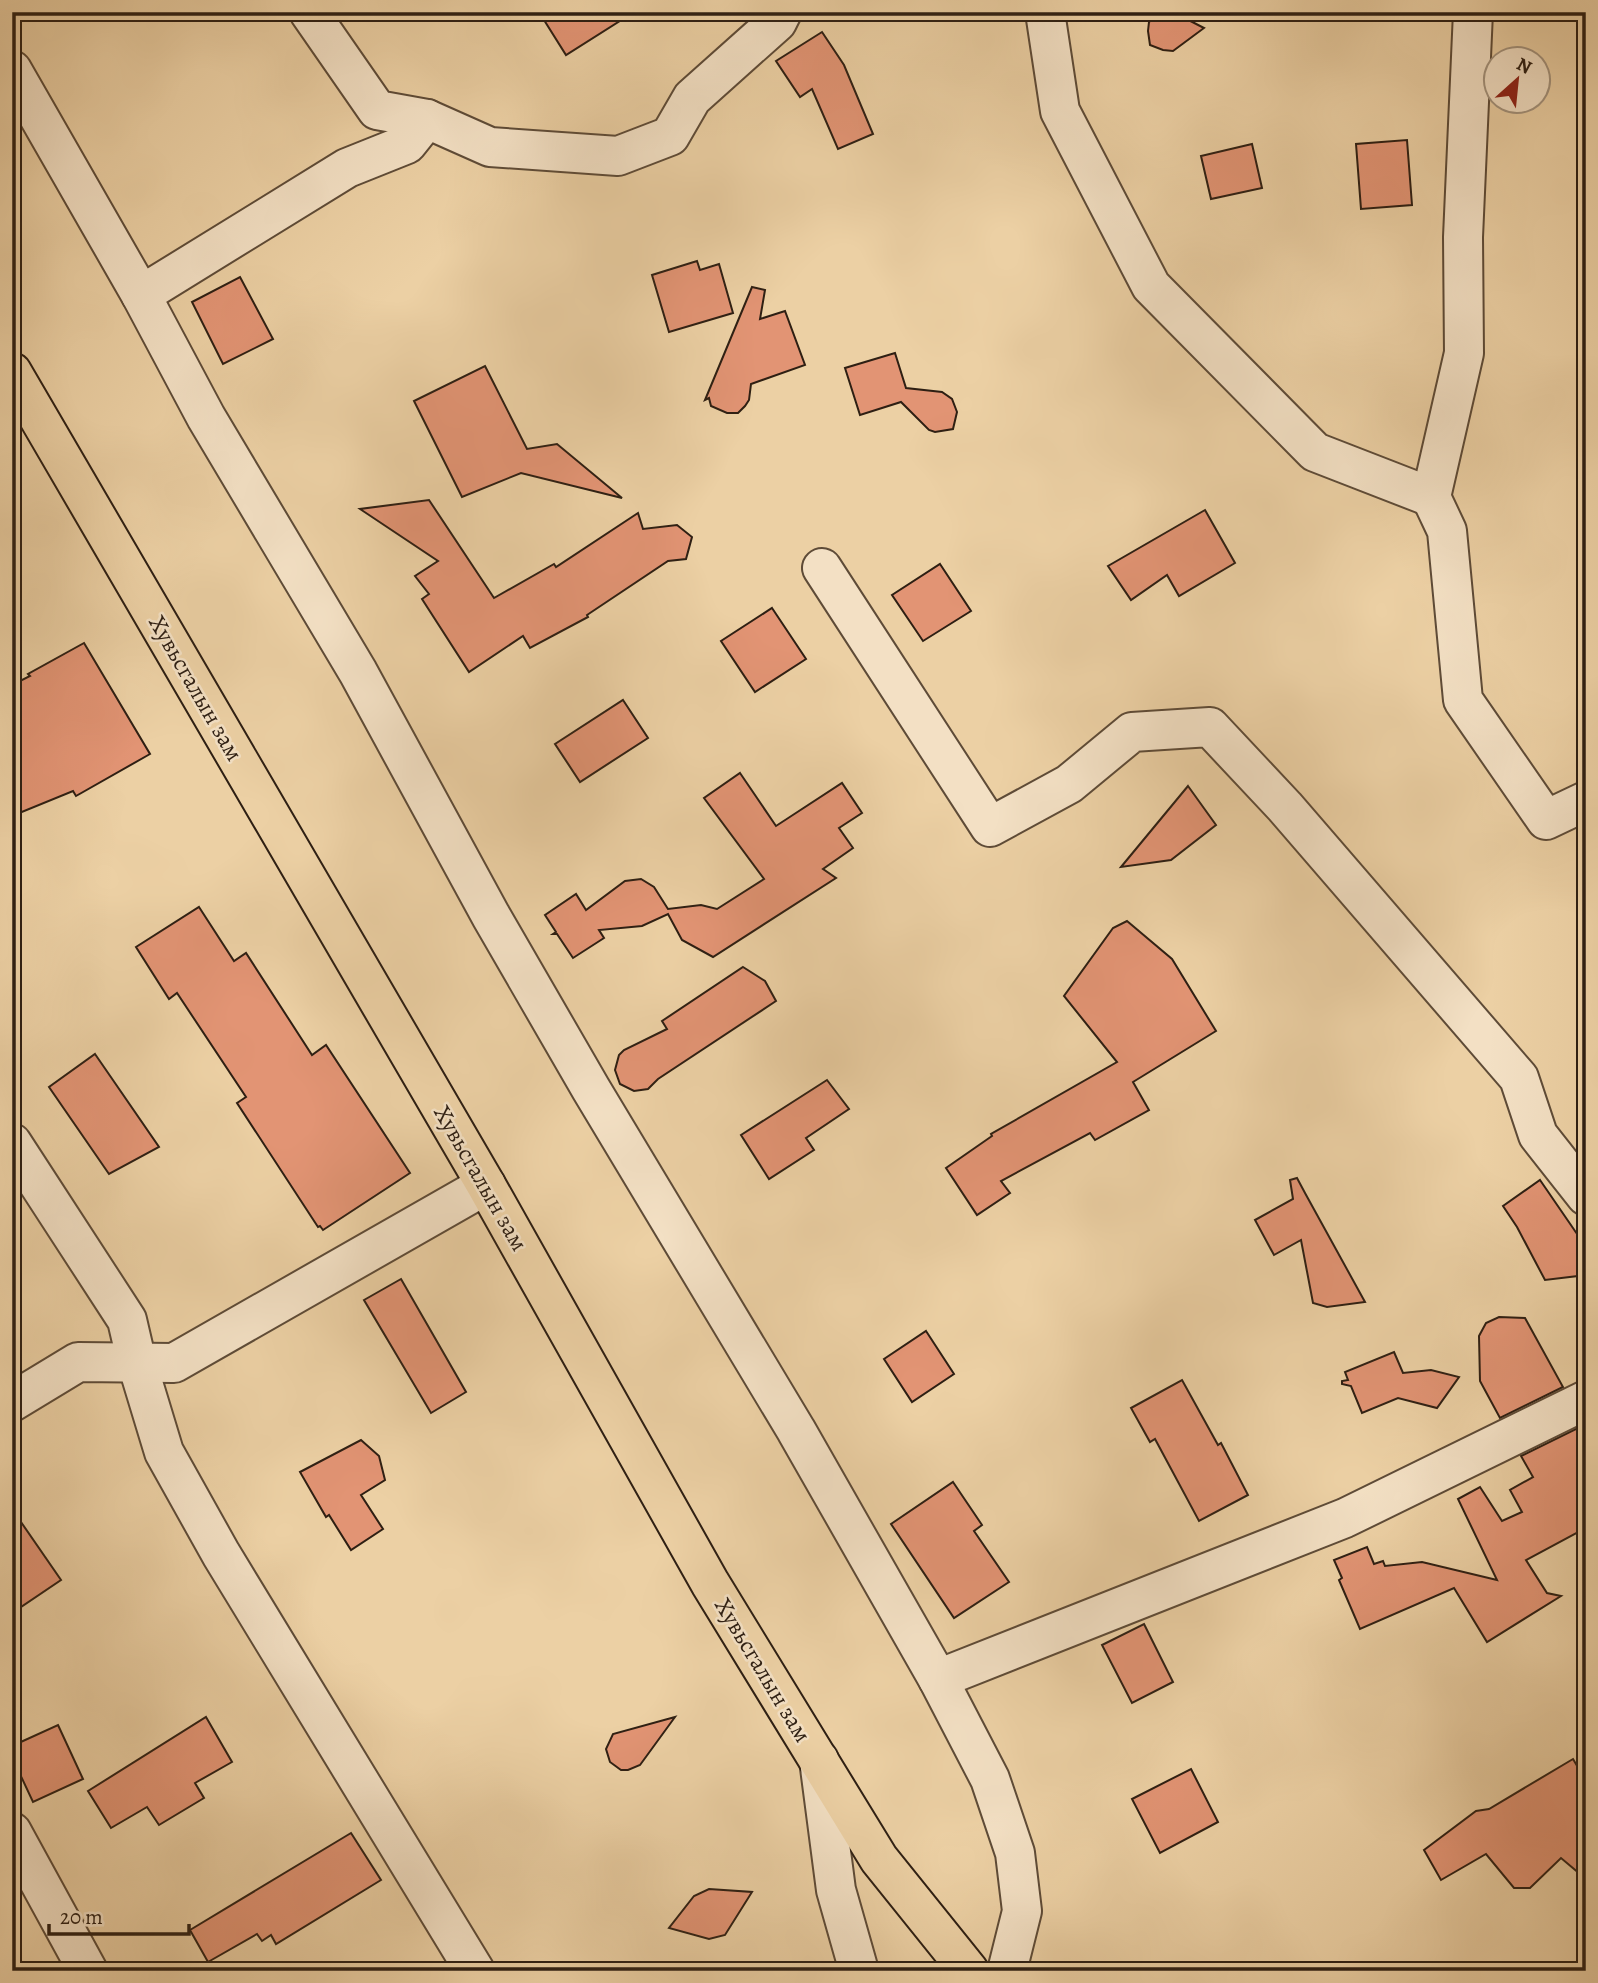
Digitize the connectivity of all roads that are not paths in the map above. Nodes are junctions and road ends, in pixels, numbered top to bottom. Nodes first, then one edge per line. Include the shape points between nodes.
1 (309, 12) edge
2 (782, 12) edge
3 (1045, 12) edge
4 (1473, 12) edge
5 (12, 70) edge
6 (427, 120) junction
7 (141, 295) junction
8 (12, 372) edge
9 (1431, 497) junction
10 (822, 568) dead end
11 (1586, 801) edge
12 (12, 1143) edge
13 (486, 1185) junction
14 (1586, 1196) edge
15 (137, 1363) junction
16 (1586, 1400) edge
17 (12, 1402) edge
18 (938, 1679) junction
19 (819, 1760) junction
20 (12, 1832) edge
21 (88, 1971) edge
22 (475, 1971) edge
23 (859, 1971) edge
24 (969, 1971) edge
25 (1007, 1971) edge

1 - 6 street via 377,110
2 - 6 street via 777,22 692,98 670,136 618,156 491,146
3 - 9 street via 1060,111 1151,286 1315,452
4 - 9 street via 1464,353
5 - 7 street
6 - 7 street via 407,144 348,168
7 - 18 street via 538,997
8 - 13 main road, Хувьсгалын зам
9 - 11 street via 1447,531 1463,700 1546,820
10 - 14 street via 990,827 1069,784 1132,732 1210,727 1519,1078 1538,1136
12 - 15 street via 127,1320
13 - 15 street via 174,1363
13 - 19 main road, Хувьсгалын зам via 710,1583
15 - 17 street via 78,1362
15 - 22 street via 164,1452 221,1554
16 - 18 street via 1345,1518
18 - 25 street via 990,1779 1015,1853 1022,1911
19 - 23 street via 836,1890
19 - 24 main road, Хувьсгалын зам via 879,1859
20 - 21 street

